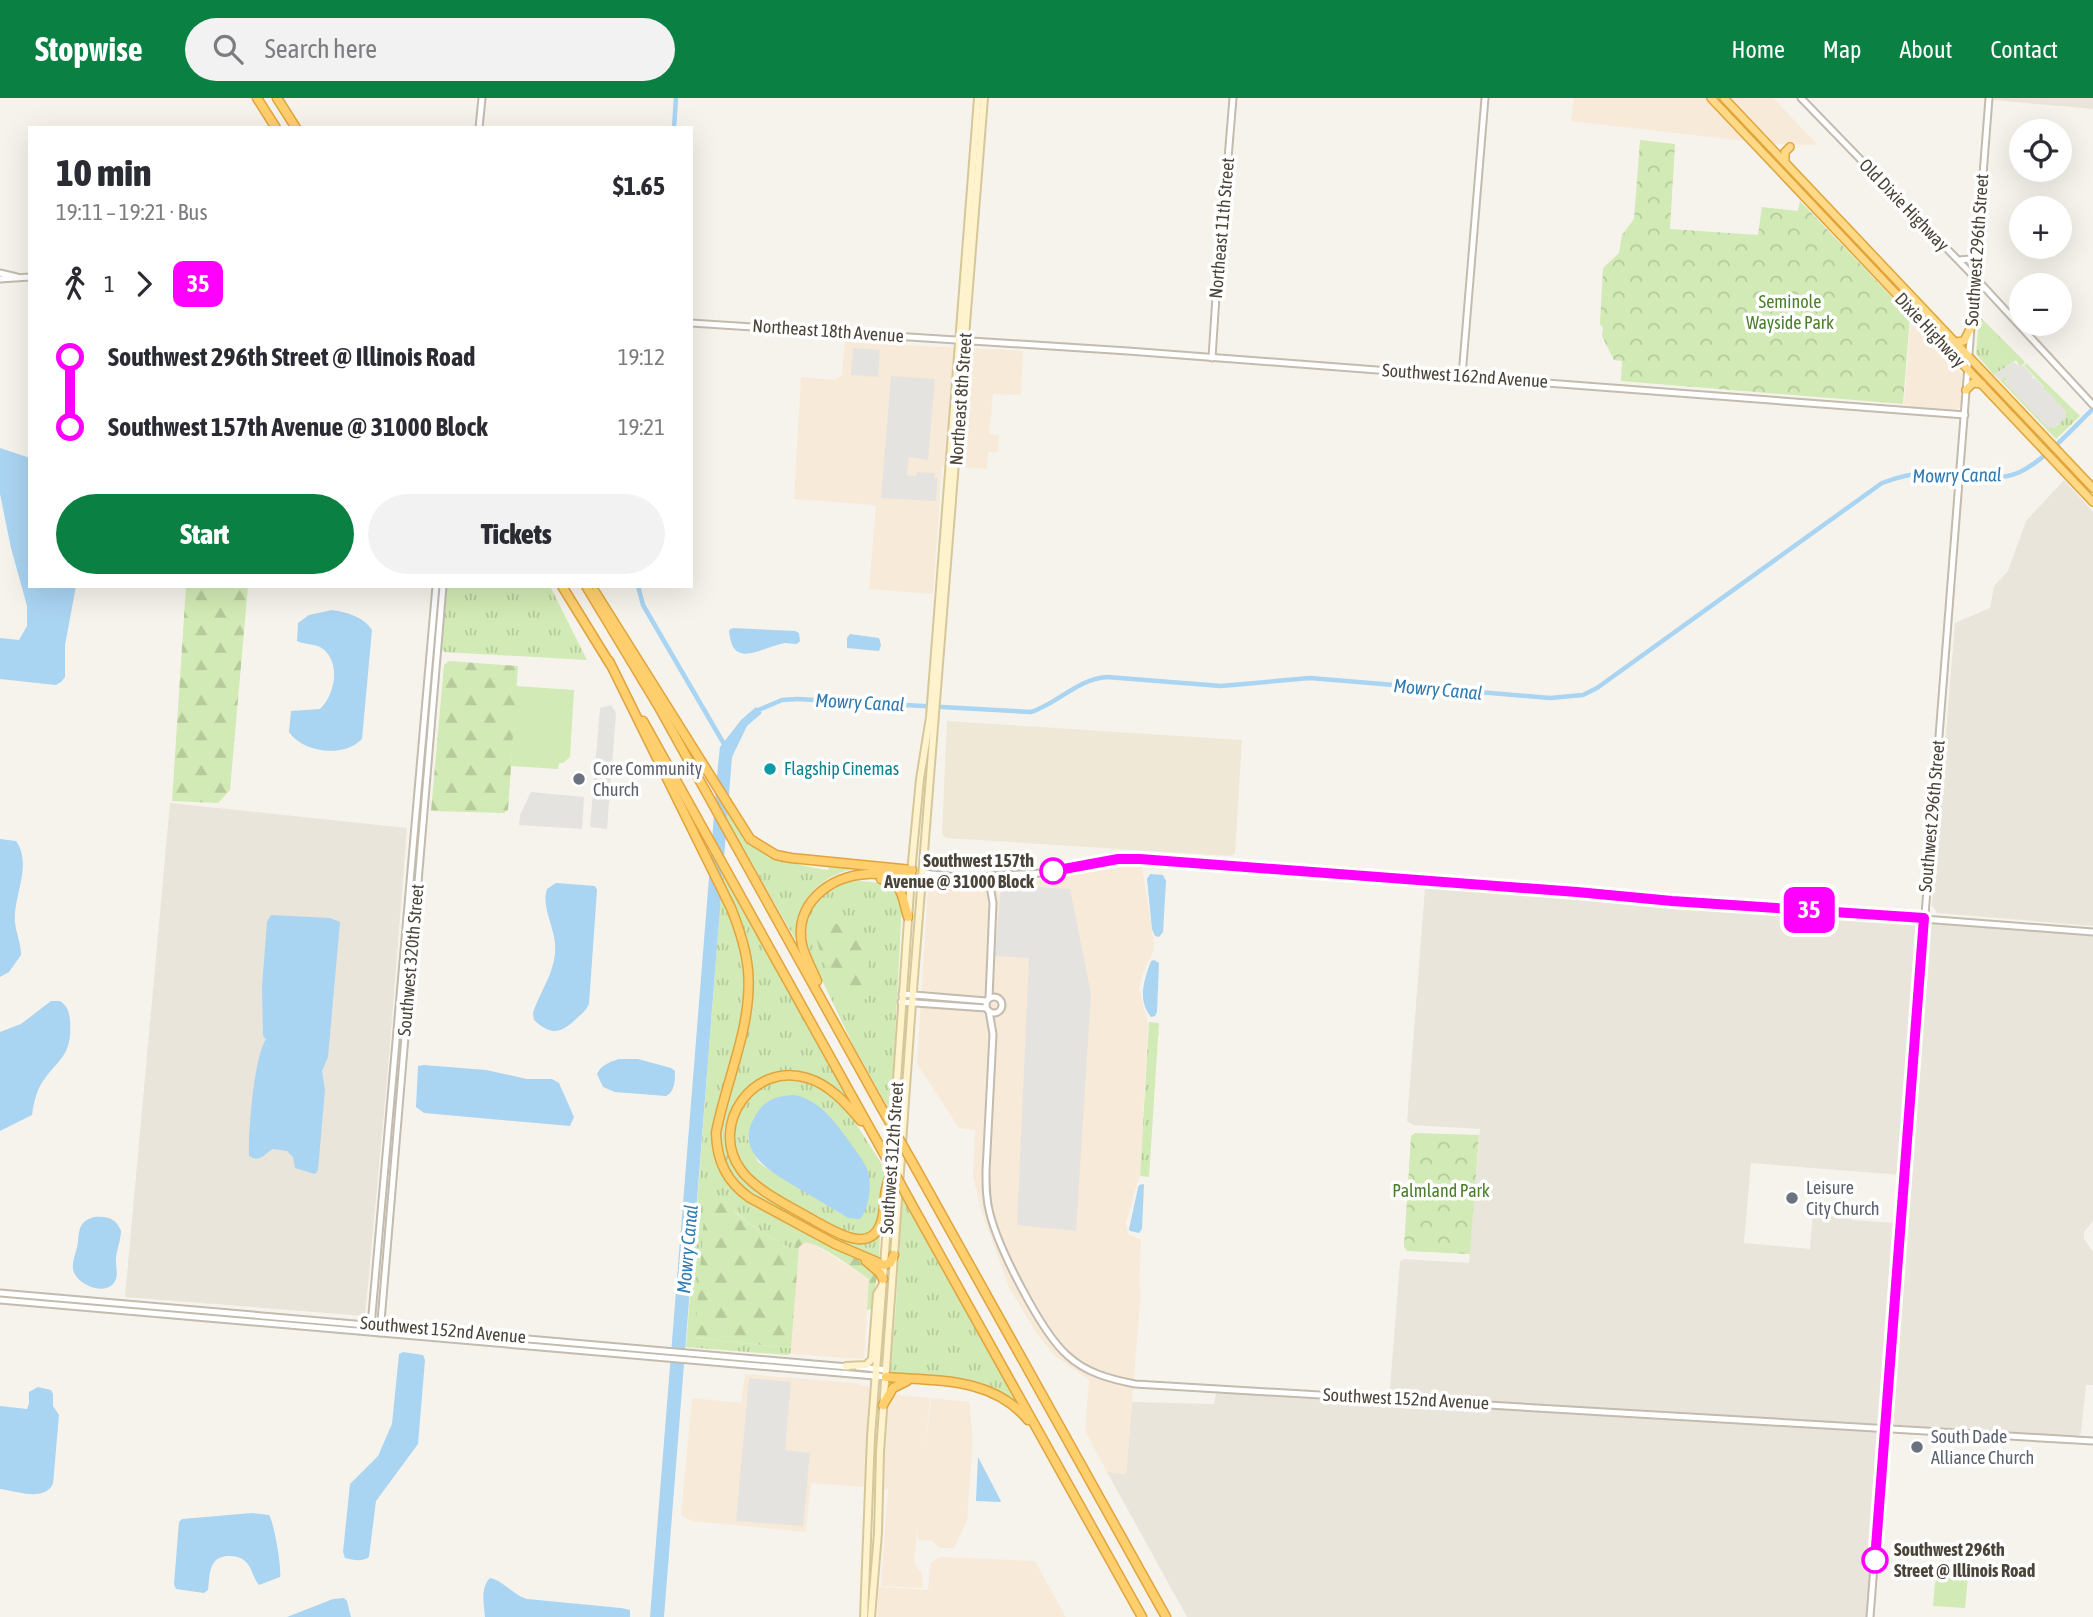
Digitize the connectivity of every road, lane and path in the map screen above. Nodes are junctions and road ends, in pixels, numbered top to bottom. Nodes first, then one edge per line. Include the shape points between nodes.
1 (257, 98) edge
2 (277, 98) edge
3 (482, 98) edge
4 (978, 98) edge
5 (984, 98) edge
6 (1233, 98) edge
7 (1485, 98) edge
8 (1711, 98) edge
9 (1724, 98) edge
10 (1801, 98) edge
11 (1989, 98) edge
12 (1737, 125) junction
13 (275, 126) edge
14 (295, 126) edge
15 (479, 126) edge
16 (978, 140) junction
17 (1755, 145) junction
18 (1769, 146) junction
19 (1790, 148) dead end
20 (1786, 165) junction
21 (1818, 211) junction
22 (1978, 244) junction
23 (1867, 250) junction
24 (1864, 260) junction
25 (1958, 260) junction
26 (0, 273) edge
27 (17, 277) junction
28 (28, 277) edge
29 (0, 279) edge
30 (1976, 279) junction
31 (1988, 291) junction
32 (1912, 296) junction
33 (1975, 296) junction
34 (1905, 303) junction
35 (693, 323) edge
36 (1972, 325) junction
37 (962, 340) junction
38 (1955, 342) junction
39 (1969, 356) junction
40 (1212, 358) junction
41 (1968, 369) junction
42 (1462, 376) junction
43 (1982, 384) junction
44 (1966, 390) junction
45 (2092, 405) edge
46 (1965, 415) junction
47 (2029, 421) junction
48 (2076, 484) junction
49 (2093, 488) edge
50 (2093, 494) edge
51 (2093, 502) edge
52 (436, 588) edge
53 (443, 588) edge
54 (563, 588) edge
55 (587, 588) edge
56 (592, 588) edge
57 (609, 661) junction
58 (426, 692) junction
59 (435, 693) junction
60 (934, 699) joint
61 (933, 717) junction
62 (916, 824) junction
63 (925, 842) junction
64 (911, 872) junction
65 (923, 873) junction
66 (1037, 873) junction
67 (854, 876) junction
68 (980, 878) junction
69 (989, 880) junction
70 (999, 880) junction
71 (993, 903) junction
72 (908, 917) junction
73 (1924, 918) junction
74 (2093, 932) edge
75 (991, 985) junction
76 (902, 993) junction
77 (913, 995) junction
78 (998, 997) junction
79 (901, 1002) junction
80 (912, 1003) junction
81 (988, 1005) junction
82 (998, 1012) junction
83 (840, 1031) junction
84 (993, 1034) junction
85 (397, 1081) junction
86 (878, 1143) junction
87 (891, 1174) junction
88 (894, 1255) junction
89 (861, 1257) junction
90 (884, 1265) junction
91 (883, 1282) junction
92 (0, 1293) edge
93 (0, 1300) edge
94 (371, 1324) junction
95 (380, 1325) junction
96 (370, 1332) junction
97 (380, 1333) junction
98 (846, 1366) junction
99 (881, 1373) junction
100 (927, 1380) junction
101 (883, 1405) junction
102 (1037, 1428) junction
103 (1885, 1429) junction
104 (2093, 1441) edge
105 (864, 1617) edge
106 (871, 1617) edge
107 (1142, 1617) edge
108 (1166, 1617) edge
109 (1870, 1617) edge

1 - 13 highway
2 - 14 highway
3 - 15 street
4 - 16 main road, Northeast 8th Street
5 - 16 main road, Northeast 8th Street
6 - 40 street, Northeast 11th Street
7 - 42 street
8 - 12 highway
9 - 18 highway
10 - 25 street, Old Dixie Highway
11 - 22 street, Southwest 296th Street
12 - 17 highway
12 - 18 highway
16 - 37 main road, Northeast 8th Street
17 - 20 highway
17 - 21 highway, Dixie Highway
18 - 20 highway
19 - 20 highway via 1784,154
20 - 23 highway, Dixie Highway
21 - 23 highway
21 - 24 highway, Dixie Highway
22 - 25 street via 1970,259
22 - 30 street, Southwest 296th Street
23 - 32 highway, Dixie Highway
24 - 32 highway via 1871,260 1899,290
24 - 34 highway, Dixie Highway
25 - 30 street, Old Dixie Highway
26 - 27 street
27 - 28 street
27 - 29 street
30 - 31 street, Old Dixie Highway
30 - 33 street, Southwest 296th Street
31 - 33 street
31 - 45 street, Old Dixie Highway
32 - 38 highway, Dixie Highway
33 - 36 street, Southwest 296th Street
34 - 39 highway via 1957,352
34 - 41 highway, Dixie Highway
35 - 37 street, Northeast 18th Avenue
36 - 38 highway via 1964,341
36 - 39 street, Southwest 296th Street
37 - 40 street, Southwest 162nd Avenue
37 - 60 main road, Northeast 8th Street
38 - 39 highway, Dixie Highway
39 - 41 street, Southwest 296th Street
39 - 47 highway, Dixie Highway
40 - 42 street, Southwest 162nd Avenue
41 - 43 highway, Dixie Highway
41 - 44 street, Southwest 296th Street
41 - 47 highway via 1978,372
42 - 46 street, Southwest 162nd Avenue
43 - 44 highway via 1973,383
43 - 48 highway, Dixie Highway
44 - 46 street, Southwest 296th Street
46 - 73 street, Southwest 296th Street
47 - 49 highway, Dixie Highway
48 - 50 highway
48 - 51 highway, Dixie Highway
52 - 58 street, Southwest 320th Street
53 - 59 street, Southwest 320th Street
54 - 57 highway
55 - 83 highway
56 - 64 highway via 750,839 776,855
57 - 86 highway
57 - 89 highway via 731,908 745,950 746,1016 716,1133 723,1170 750,1198
58 - 59 street
58 - 85 street, Southwest 320th Street
59 - 85 street, Southwest 320th Street
60 - 61 main road, Southwest 312th Street
61 - 62 main road, Southwest 312th Street
61 - 63 main road, Southwest 312th Street
62 - 63 main road
62 - 64 main road, Southwest 312th Street
63 - 65 main road, Southwest 312th Street
64 - 65 main road
64 - 67 highway
64 - 72 main road, Southwest 312th Street
65 - 68 street
65 - 77 main road, Southwest 312th Street
66 - 68 street
66 - 70 street
66 - 73 street via 1140,859
67 - 72 highway via 897,886 903,892
67 - 83 highway via 821,890 808,907 802,928 806,957
68 - 69 street
69 - 70 street
69 - 71 street, Southwest 152nd Avenue
70 - 71 street, Southwest 152nd Avenue
71 - 75 street, Southwest 152nd Avenue
72 - 76 main road, Southwest 312th Street
73 - 74 street
73 - 103 street, Southwest 296th Street
75 - 78 street, Southwest 152nd Avenue
75 - 81 street, Southwest 152nd Avenue
76 - 77 street
76 - 79 main road, Southwest 312th Street
77 - 80 main road, Southwest 312th Street
77 - 81 street
78 - 81 street
78 - 82 street, Southwest 152nd Avenue via 1002,1004
79 - 80 street
79 - 87 main road, Southwest 312th Street
80 - 81 street
80 - 88 main road, Southwest 312th Street
81 - 82 street
81 - 84 street, Southwest 152nd Avenue
82 - 84 street, Southwest 152nd Avenue
83 - 108 highway, bridge
84 - 103 street, Southwest 152nd Avenue via 986,1171 990,1213 996,1234 1045,1329 1067,1356 1088,1371 1135,1384
85 - 94 street, Southwest 320th Street
85 - 95 street, Southwest 320th Street
86 - 87 highway via 828,1088 794,1075 768,1079 749,1091 736,1108 730,1131 737,1164 752,1183 851,1240 876,1231
86 - 102 highway, bridge
87 - 90 main road, Southwest 312th Street
88 - 90 highway
88 - 99 main road, Southwest 312th Street
89 - 90 highway
89 - 91 highway
90 - 91 main road, Southwest 312th Street
91 - 98 main road via 877,1294 872,1359 866,1365
91 - 99 main road, Southwest 312th Street
92 - 94 street, Southwest 152nd Avenue
93 - 96 street, Southwest 152nd Avenue
94 - 95 street, Southwest 152nd Avenue
94 - 96 street, Southwest 320th Street
95 - 97 street, Southwest 320th Street
95 - 98 street, Southwest 152nd Avenue
96 - 97 street, Southwest 152nd Avenue
97 - 99 street, Southwest 152nd Avenue
98 - 99 street, Southwest 152nd Avenue
99 - 100 highway
99 - 101 main road, Southwest 312th Street
99 - 105 main road, Southwest 312th Street via 871,1437
100 - 101 highway via 898,1384
100 - 102 highway via 990,1390 1013,1404
101 - 106 main road, Southwest 312th Street
102 - 107 highway
103 - 104 street, Southwest 152nd Avenue
103 - 109 street, Southwest 296th Street

